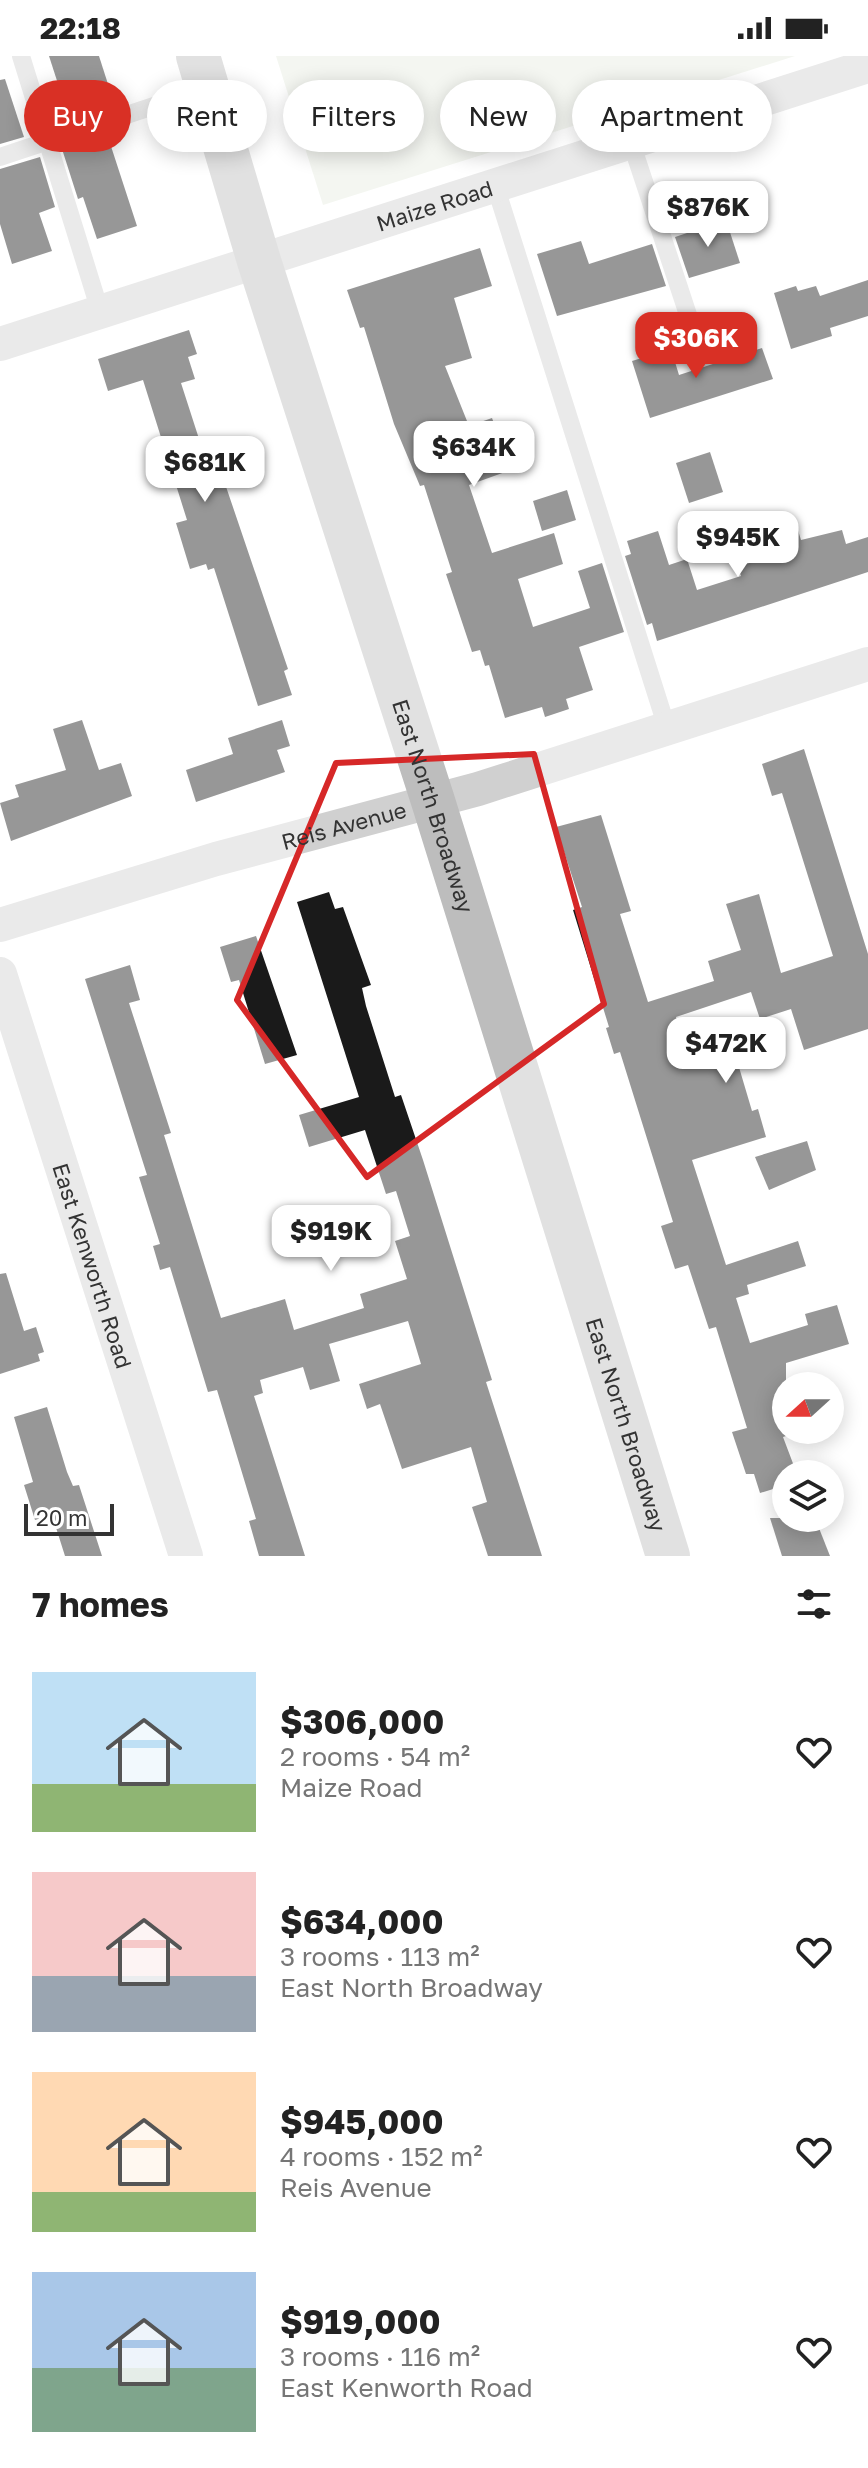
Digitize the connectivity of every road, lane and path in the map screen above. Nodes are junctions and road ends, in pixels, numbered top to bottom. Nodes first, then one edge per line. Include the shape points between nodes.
1 (21, 56) edge
2 (868, 66) edge
3 (203, 72) edge
4 (29, 80) edge
5 (772, 97) edge
6 (131, 104) edge
7 (24, 149) edge
8 (51, 152) edge
9 (599, 152) edge
10 (634, 152) edge
11 (0, 157) edge
12 (495, 185) junction
13 (259, 261) junction
14 (100, 311) junction
15 (0, 344) edge
16 (700, 351) dead end
17 (868, 664) edge
18 (667, 728) junction
19 (433, 801) junction
20 (0, 925) edge
21 (0, 974) edge
22 (186, 1556) edge
23 (668, 1556) edge

1 - 4 lane
2 - 5 street, Maize Road
3 - 6 lane
3 - 13 main road, East North Broadway
7 - 11 lane
8 - 14 lane
9 - 12 street, Maize Road
10 - 16 lane
12 - 13 street, Maize Road
12 - 18 lane
13 - 14 street, Maize Road
13 - 19 main road, East North Broadway
14 - 15 street, Maize Road
17 - 18 street, Reis Avenue
18 - 19 street, Reis Avenue
19 - 20 street, Reis Avenue
19 - 23 main road, East North Broadway
21 - 22 street, East Kenworth Road

